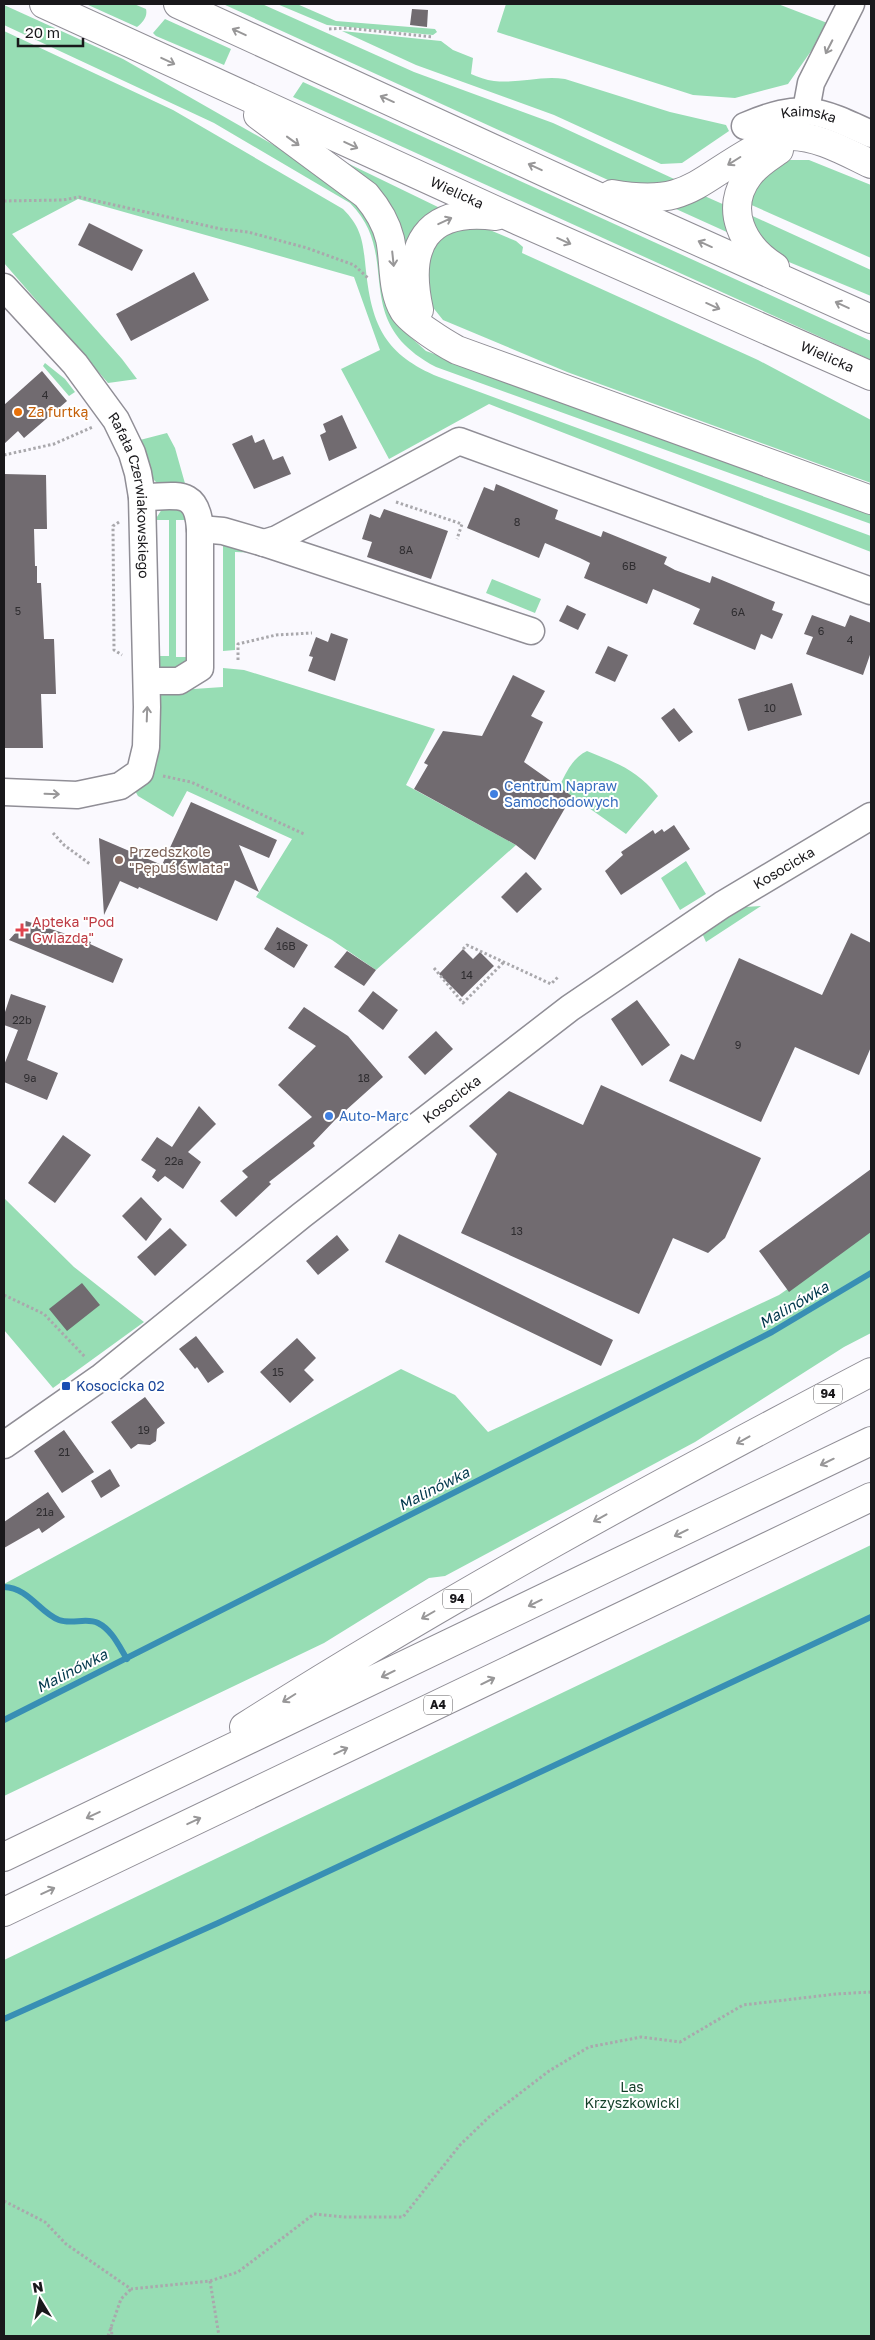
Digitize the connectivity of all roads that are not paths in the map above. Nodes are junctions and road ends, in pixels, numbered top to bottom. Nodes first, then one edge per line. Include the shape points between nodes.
1 (44, 4) edge
2 (178, 4) edge
3 (852, 4) edge
4 (212, 81) junction
5 (806, 110) junction
6 (745, 126) dead end
7 (871, 134) edge
8 (811, 140) junction
9 (871, 164) edge
10 (579, 188) junction
11 (519, 221) junction
12 (4, 287) edge
13 (813, 292) junction
14 (871, 319) edge
15 (423, 326) junction
16 (871, 376) edge
17 (142, 497) junction
18 (871, 500) edge
19 (200, 529) junction
20 (264, 543) junction
21 (871, 591) edge
22 (531, 631) dead end
23 (147, 681) junction
24 (4, 792) edge
25 (871, 816) edge
26 (871, 1372) edge
27 (871, 1441) edge
28 (4, 1445) edge
29 (871, 1497) edge
30 (137, 1795) junction
31 (4, 1857) edge
32 (4, 1912) edge

1 -> 4 main road, Wielicka
10 -> 2 main road
3 -> 5 street via 811,83
4 -> 11 main road, Wielicka
4 -> 15 main road via 366,194 388,230 400,301 406,313
5 - 6 street, Kaimska via 771,115
5 - 7 street, Kaimska via 827,113
8 - 9 main road via 834,146
8 -> 10 main road via 789,136 771,140 697,186 671,197 636,198
8 - 13 main road via 791,144 749,174 740,192 736,215 744,237 758,254
13 -> 10 main road
15 -> 11 main road via 414,265 421,242 445,220 468,214
11 -> 16 main road, Wielicka
12 - 17 street, Rafała Czerwiakowskiego via 76,364 116,420 132,453
14 -> 13 main road
15 - 18 main road via 457,350
17 - 19 street via 191,500 197,507
17 - 23 street, Rafała Czerwiakowskiego
19 - 20 street via 223,531
19 - 23 street via 200,668 179,680
20 - 21 street via 277,539 458,441
20 - 22 street
24 -> 23 street, Rafała Czerwiakowskiego via 78,795 120,786 140,772 146,747
25 - 28 street, Kosocicka via 722,905 570,1008 308,1210 100,1378
26 -> 30 main road, 94 via 562,1539 345,1663
27 -> 30 main road
32 -> 29 main road, A4
30 -> 31 main road

